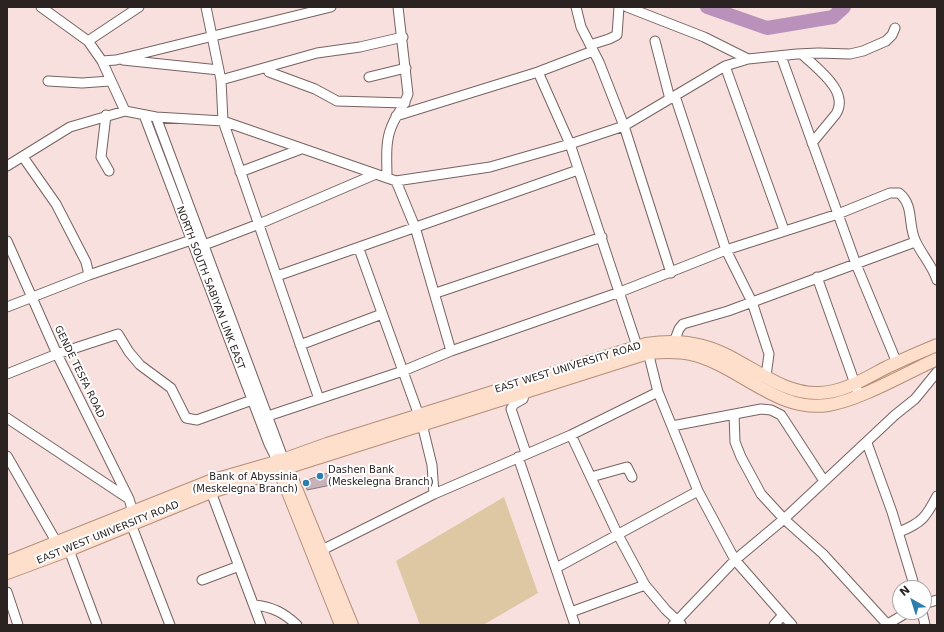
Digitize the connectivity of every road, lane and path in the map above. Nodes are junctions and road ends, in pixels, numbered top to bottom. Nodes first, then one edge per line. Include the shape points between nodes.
1 (41, 7) edge
2 (139, 7) edge
3 (206, 7) edge
4 (331, 7) edge
5 (398, 7) edge
6 (576, 7) edge
7 (619, 7) edge
8 (627, 7) edge
9 (651, 12) edge
10 (895, 28) dead end
11 (211, 36) junction
12 (402, 37) junction
13 (655, 40) dead end
14 (88, 41) junction
15 (592, 48) junction
16 (802, 54) junction
17 (781, 56) junction
18 (748, 59) junction
19 (116, 60) junction
20 (102, 61) junction
21 (273, 66) junction
22 (725, 66) junction
23 (406, 68) junction
24 (219, 70) junction
25 (538, 72) junction
26 (369, 77) dead end
27 (221, 80) junction
28 (48, 81) dead end
29 (110, 81) junction
30 (672, 98) junction
31 (405, 103) junction
32 (124, 111) junction
33 (106, 115) junction
34 (144, 115) junction
35 (396, 116) junction
36 (156, 117) junction
37 (224, 121) junction
38 (624, 126) junction
39 (812, 143) junction
40 (570, 144) junction
41 (301, 149) junction
42 (23, 156) junction
43 (7, 166) edge
44 (578, 170) junction
45 (109, 171) dead end
46 (240, 172) junction
47 (376, 174) junction
48 (391, 179) junction
49 (838, 214) junction
50 (259, 224) junction
51 (415, 226) junction
52 (784, 230) junction
53 (602, 237) junction
54 (199, 240) junction
55 (7, 241) edge
56 (916, 242) junction
57 (359, 249) junction
58 (726, 250) junction
59 (856, 264) junction
60 (671, 272) junction
61 (89, 275) junction
62 (278, 276) junction
63 (817, 277) junction
64 (937, 280) edge
65 (620, 292) junction
66 (436, 293) junction
67 (32, 299) junction
68 (752, 302) junction
69 (7, 307) edge
70 (382, 314) junction
71 (674, 342) junction
72 (300, 345) junction
73 (937, 345) edge
74 (644, 347) junction
75 (451, 351) junction
76 (57, 354) junction
77 (937, 359) edge
78 (897, 363) junction
79 (403, 371) junction
80 (937, 372) edge
81 (7, 374) edge
82 (766, 376) junction
83 (855, 384) junction
84 (525, 392) junction
85 (658, 392) junction
86 (859, 395) junction
87 (252, 400) junction
88 (318, 400) junction
89 (734, 414) junction
90 (268, 416) junction
91 (7, 418) edge
92 (421, 420) junction
93 (672, 426) junction
94 (571, 435) junction
95 (867, 443) junction
96 (522, 455) junction
97 (7, 456) edge
98 (282, 465) junction
99 (591, 477) junction
100 (632, 477) dead end
101 (824, 481) junction
102 (698, 491) junction
103 (211, 492) junction
104 (434, 494) junction
105 (937, 496) edge
106 (129, 499) junction
107 (132, 518) junction
108 (784, 519) junction
109 (899, 532) junction
110 (617, 533) junction
111 (57, 543) junction
112 (69, 550) junction
113 (322, 550) junction
114 (735, 560) junction
115 (7, 562) edge
116 (239, 566) junction
117 (556, 568) junction
118 (7, 573) edge
119 (202, 580) dead end
120 (913, 580) edge
121 (645, 584) junction
122 (7, 592) edge
123 (255, 606) junction
124 (570, 612) junction
125 (783, 615) junction
126 (677, 624) edge
127 (18, 625) edge
128 (97, 625) edge
129 (170, 625) edge
130 (261, 625) edge
131 (297, 625) edge
132 (341, 625) edge
133 (352, 625) edge
134 (575, 625) edge
135 (774, 625) edge
136 (792, 625) edge
137 (887, 625) edge

1 - 14 street
2 - 14 street
3 - 11 street
4 - 11 street
5 - 12 street
6 - 15 street via 581,27
7 - 15 street via 617,35
8 - 9 street
9 - 18 street
10 - 16 street via 886,41 864,51 850,54
11 - 19 street
11 - 24 street
12 - 21 street via 360,47 317,53
12 - 23 street
13 - 30 street
14 - 20 street
15 - 25 street
15 - 38 street
16 - 17 street
16 - 39 street via 833,85 840,102 836,114
17 - 18 street
17 - 39 street
18 - 22 street
19 - 20 street
19 - 24 street
20 - 29 street
21 - 27 street
21 - 31 street via 269,72 338,101
22 - 30 street
22 - 52 street
23 - 26 street
23 - 31 street via 408,94
24 - 27 street
25 - 35 street
25 - 40 street
27 - 37 street
28 - 29 street
29 - 32 street
30 - 38 street
30 - 58 street
31 - 35 street
32 - 33 street
32 - 34 street
33 - 42 street via 70,127
33 - 45 street via 101,156
34 - 36 street
34 - 54 street, NORTH SOUTH SABIYAN LINK EAST
35 - 48 street via 388,137
36 - 37 street
36 - 54 street, NORTH SOUTH SABIYAN LINK EAST
37 - 41 street
37 - 46 street
38 - 40 street
38 - 60 street
39 - 49 street
40 - 44 street
40 - 48 street via 490,167
41 - 46 street
41 - 47 street
42 - 43 street
42 - 61 street via 56,204 86,262
44 - 51 street
44 - 53 street
46 - 50 street
47 - 48 street
47 - 50 street
48 - 51 street
49 - 52 street
49 - 56 street via 890,193 898,193 908,204
49 - 59 street
50 - 54 street
50 - 62 street
51 - 57 street
51 - 66 street
52 - 58 street
53 - 65 street
53 - 66 street
54 - 61 street
54 - 87 street, NORTH SOUTH SABIYAN LINK EAST
54 - 90 street, NORTH SOUTH SABIYAN LINK EAST
55 - 67 street, GENDE TESFA ROAD
56 - 59 street
56 - 64 street via 930,263
57 - 62 street
57 - 70 street
58 - 60 street
58 - 68 street
59 - 63 street
59 - 78 street
60 - 65 street
61 - 67 street
62 - 72 street
63 - 68 street
63 - 83 street
65 - 74 street
65 - 75 street
66 - 75 street
67 - 69 street
67 - 76 street, GENDE TESFA ROAD
68 - 71 street via 683,324
68 - 82 street via 769,354
70 - 72 street
70 - 79 street
71 - 74 main road, EAST WEST UNIVERSITY ROAD
71 - 82 main road, EAST WEST UNIVERSITY ROAD via 703,346 727,355
72 - 88 street
73 - 78 main road, EAST WEST UNIVERSITY ROAD
74 - 84 main road, EAST WEST UNIVERSITY ROAD
74 - 85 street
74 - 86 main road, EAST WEST UNIVERSITY ROAD via 690,353 706,359 787,401 828,405
74 - 92 main road, EAST WEST UNIVERSITY ROAD
75 - 79 street
76 - 81 street
76 - 87 street via 118,334 140,365 171,388 183,414 189,419 197,420
76 - 106 street, GENDE TESFA ROAD
77 - 86 main road, EAST WEST UNIVERSITY ROAD
78 - 83 main road, EAST WEST UNIVERSITY ROAD
79 - 88 street
79 - 92 street
80 - 95 street via 915,399
82 - 83 main road, EAST WEST UNIVERSITY ROAD via 795,390 808,393 838,390
83 - 86 street
84 - 92 main road, EAST WEST UNIVERSITY ROAD
84 - 96 street via 523,399 511,409
85 - 93 street
85 - 94 street
87 - 98 street, NORTH SOUTH SABIYAN LINK EAST
88 - 90 street
89 - 93 street
89 - 101 street via 761,409 781,415
89 - 108 street via 736,442 741,457 761,494
90 - 98 street, NORTH SOUTH SABIYAN LINK EAST
91 - 106 street
92 - 98 main road, EAST WEST UNIVERSITY ROAD
92 - 104 street via 432,465
93 - 102 street
94 - 96 street
94 - 99 street
95 - 101 street
95 - 109 street
96 - 104 street
96 - 117 street
97 - 111 street
98 - 103 main road, EAST WEST UNIVERSITY ROAD
98 - 107 main road, EAST WEST UNIVERSITY ROAD via 210,481
98 - 113 main road, NORTH SOUTH SABIYAN LINK EAST
98 - 132 main road, NORTH SOUTH SABIYAN LINK EAST
99 - 100 street via 627,467
99 - 110 street
101 - 108 street
102 - 110 street
102 - 114 street
103 - 107 main road, EAST WEST UNIVERSITY ROAD
103 - 116 street
104 - 113 street
105 - 109 street via 916,525
106 - 107 street, GENDE TESFA ROAD
107 - 111 main road, EAST WEST UNIVERSITY ROAD
107 - 112 main road, EAST WEST UNIVERSITY ROAD
107 - 129 street, GENDE TESFA ROAD
108 - 114 street
108 - 137 street via 822,554
109 - 120 street
110 - 117 street
110 - 121 street
111 - 115 main road, EAST WEST UNIVERSITY ROAD
112 - 118 main road, EAST WEST UNIVERSITY ROAD
112 - 128 street
113 - 133 main road, NORTH SOUTH SABIYAN LINK EAST
114 - 125 street
114 - 126 street
116 - 119 street
116 - 123 street
117 - 124 street
121 - 124 street
121 - 126 street
122 - 127 street
123 - 130 street
123 - 131 street via 278,610
124 - 134 street
125 - 135 street
125 - 136 street

